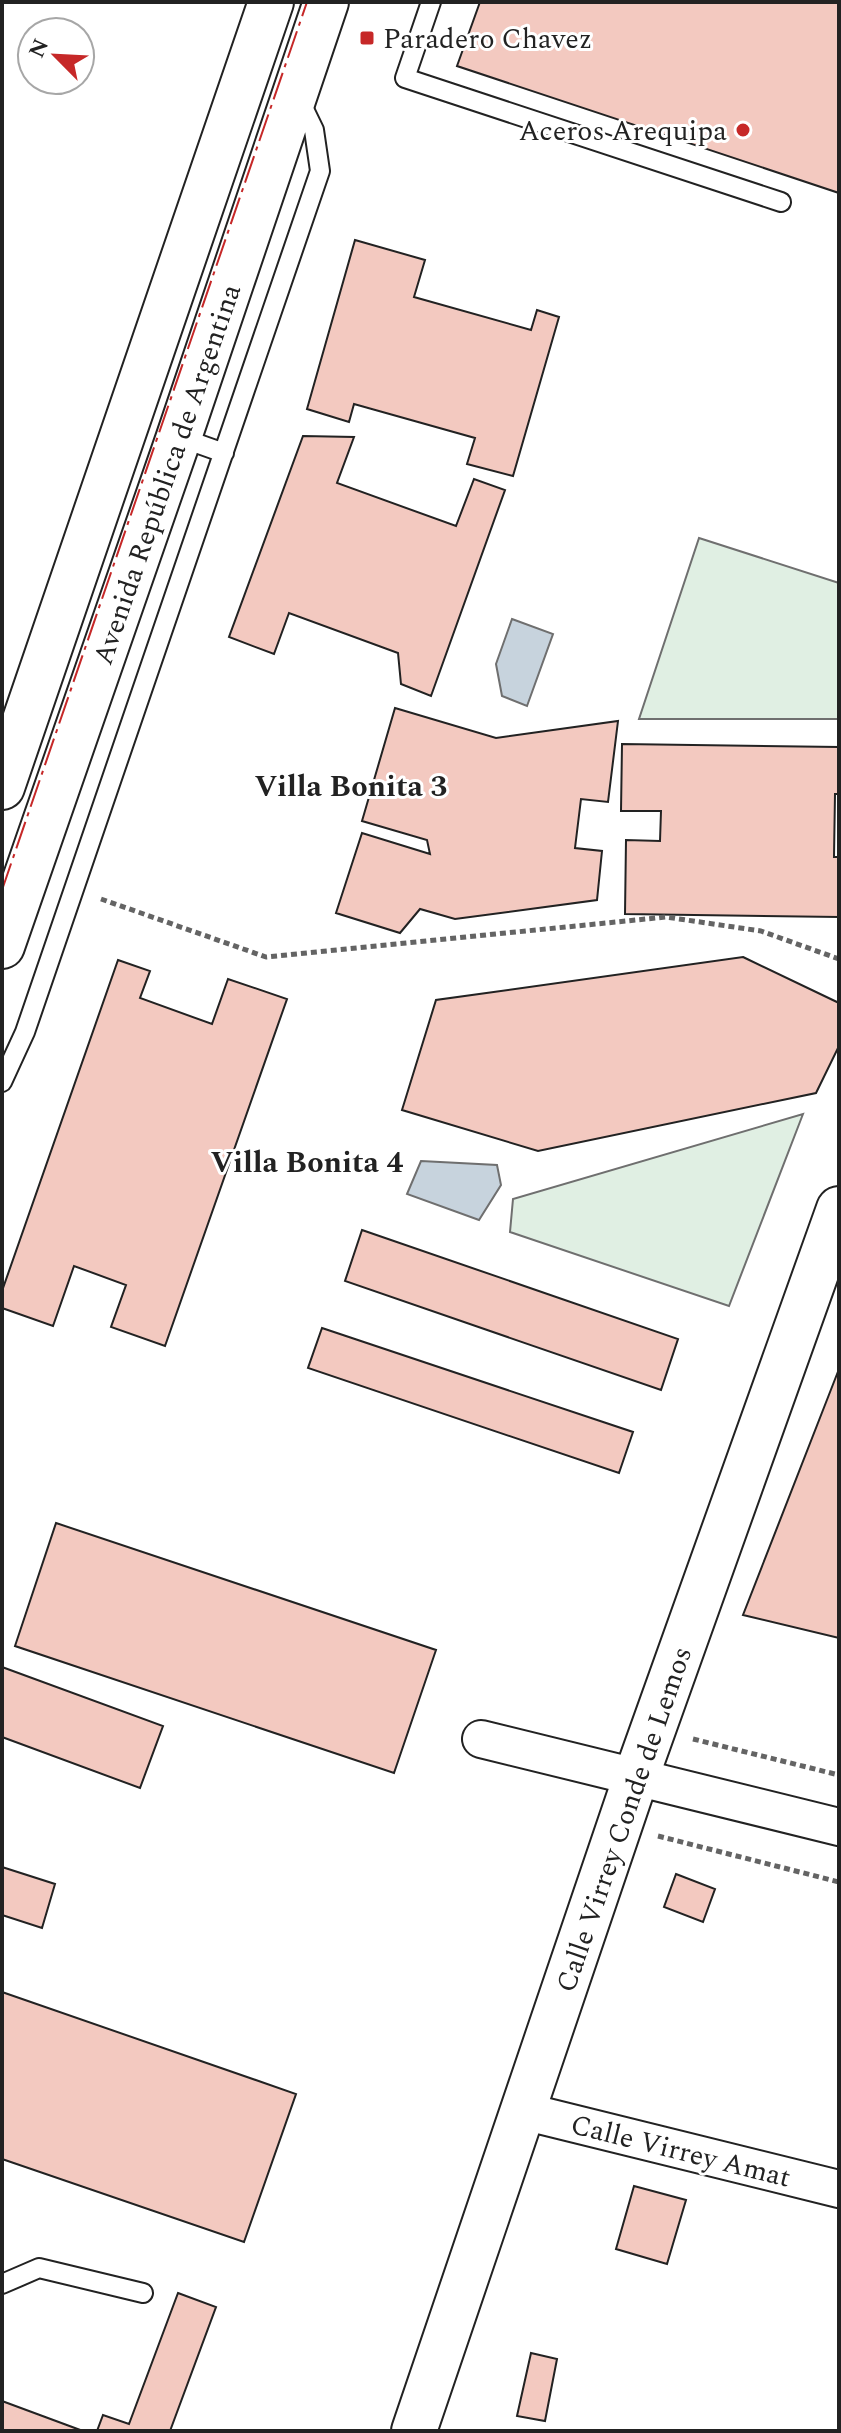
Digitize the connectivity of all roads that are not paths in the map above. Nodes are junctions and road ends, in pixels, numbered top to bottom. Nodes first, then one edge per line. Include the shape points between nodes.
1 (271, 2) edge
2 (326, 2) edge
3 (431, 2) edge
4 (295, 92) junction
5 (781, 202) dead end
6 (179, 437) junction
7 (224, 453) junction
8 (2, 787) edge
9 (2, 946) edge
10 (2, 1082) edge
11 (839, 1209) edge
12 (481, 1739) dead end
13 (636, 1777) junction
14 (839, 1827) edge
15 (523, 2111) junction
16 (839, 2189) edge
17 (2, 2284) edge
18 (143, 2293) dead end
19 (419, 2430) edge

1 - 8 main road, Avenida República de Argentina
2 - 4 main road, Avenida República de Argentina
3 - 5 lane via 405,78
4 - 6 main road, Avenida República de Argentina
4 - 7 lane via 314,130 320,171
6 - 7 lane
6 - 9 main road, Avenida República de Argentina
7 - 10 lane via 25,1032
11 - 13 main road, Calle Virrey Conde de Lemos
12 - 13 street
13 - 14 street
13 - 15 main road, Calle Virrey Conde de Lemos
15 - 16 street, Calle Virrey Amat
15 - 19 main road, Calle Virrey Conde de Lemos
17 - 18 lane via 39,2268

